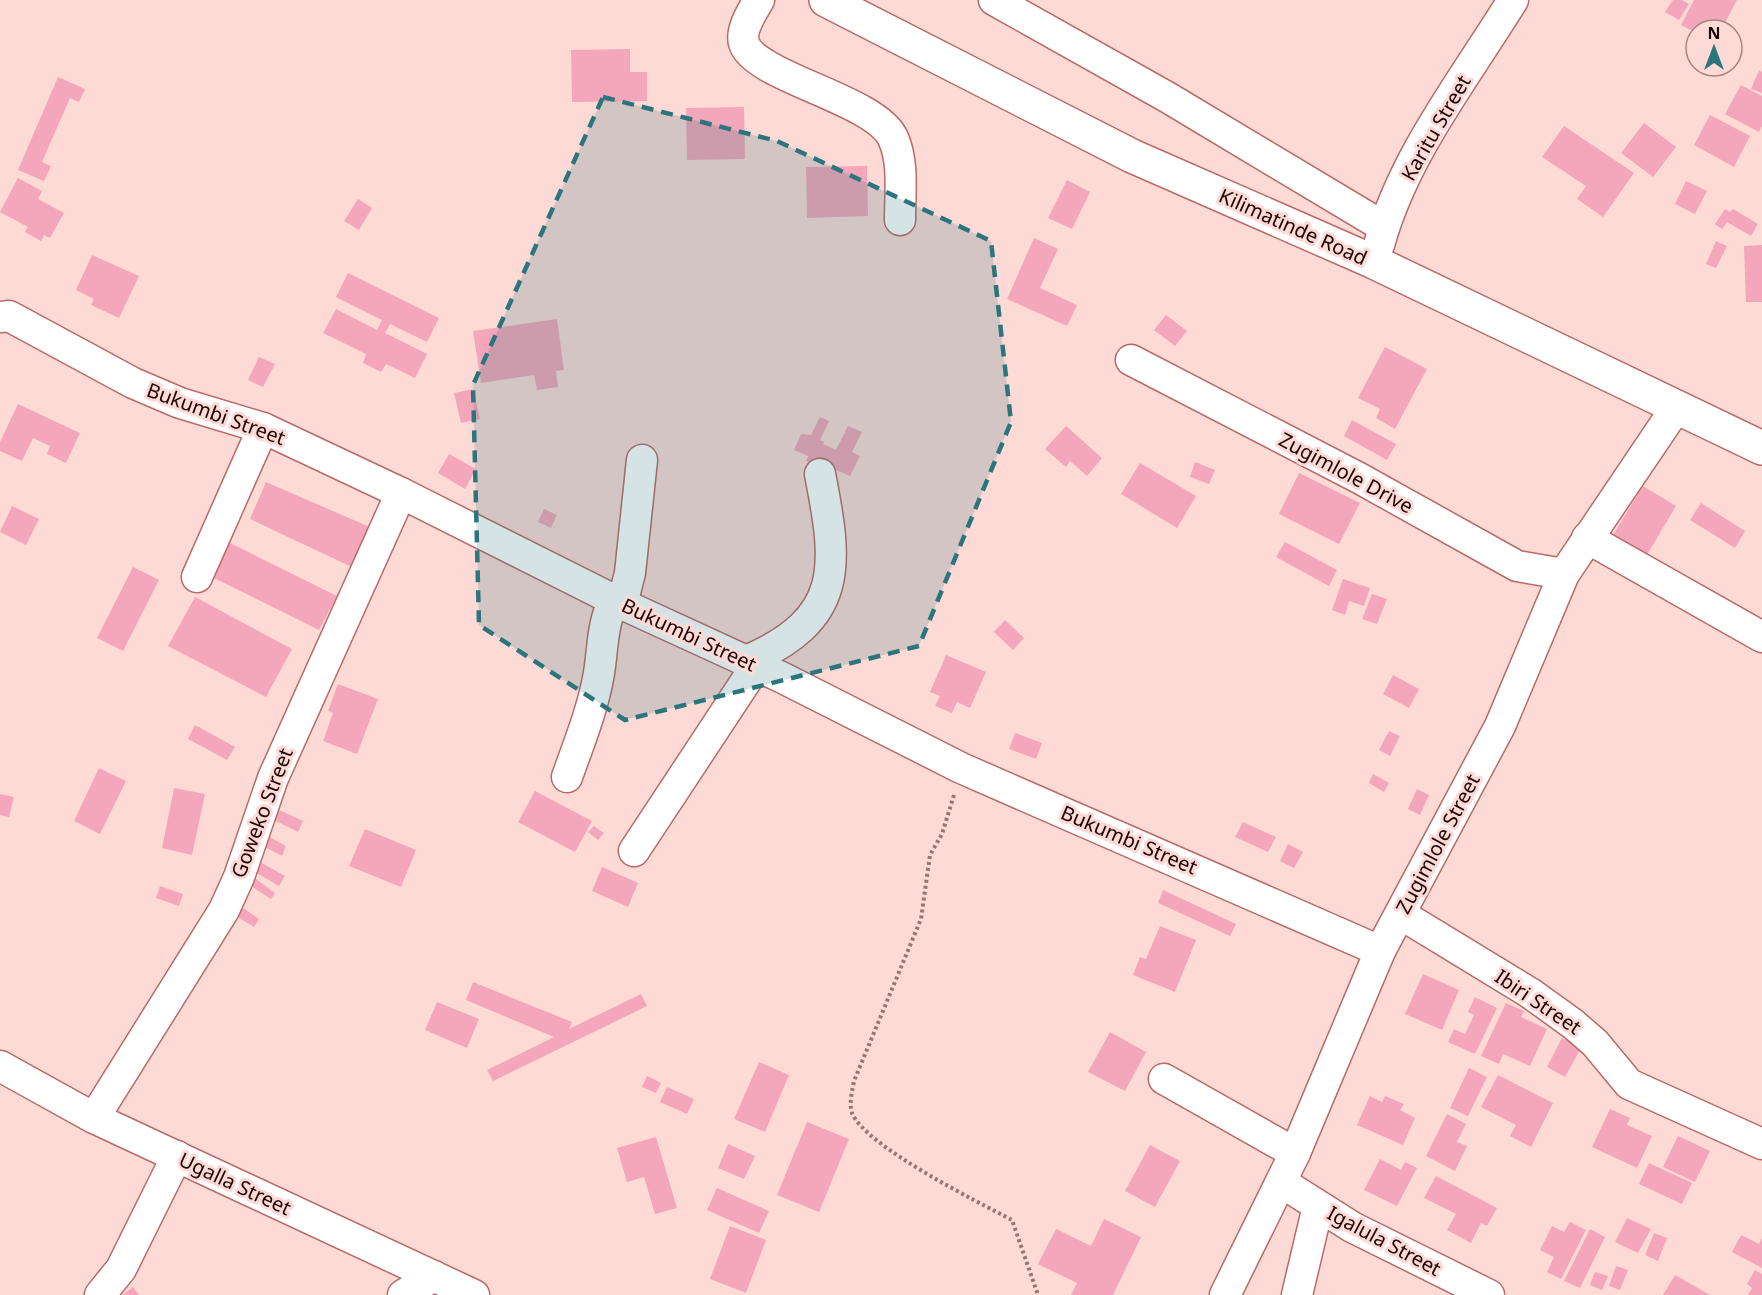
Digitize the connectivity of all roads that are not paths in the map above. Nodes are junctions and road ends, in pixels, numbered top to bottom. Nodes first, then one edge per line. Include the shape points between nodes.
1 (759, 0) edge
2 (826, 0) edge
3 (994, 0) edge
4 (1512, 0) edge
5 (872, 11) edge
6 (900, 220) dead end
7 (1384, 226) junction
8 (1374, 262) junction
9 (0, 317) edge
10 (1131, 360) dead end
11 (1676, 408) junction
12 (263, 428) junction
13 (1762, 448) edge
14 (642, 460) dead end
15 (820, 474) dead end
16 (401, 493) junction
17 (1587, 538) junction
18 (1564, 574) junction
19 (197, 577) dead end
20 (618, 602) junction
21 (1762, 637) edge
22 (751, 664) junction
23 (567, 777) dead end
24 (634, 851) dead end
25 (1402, 915) junction
26 (1380, 951) junction
27 (0, 1066) edge
28 (1164, 1079) dead end
29 (94, 1118) junction
30 (1762, 1144) edge
31 (1295, 1153) junction
32 (177, 1156) junction
33 (1281, 1182) junction
34 (1318, 1206) junction
35 (434, 1276) junction
36 (100, 1295) edge
37 (402, 1295) edge
38 (474, 1295) edge
39 (1225, 1295) edge
40 (1297, 1295) edge
41 (1489, 1295) edge

1 - 6 street via 744,33 743,42 750,53 787,76 878,120 892,136 900,164
2 - 5 main road, Kilimatinde Road
3 - 7 street
4 - 7 street, Karitu Street via 1420,148
5 - 8 main road, Kilimatinde Road via 1132,156
7 - 8 street, Karitu Street
8 - 11 main road, Kilimatinde Road
9 - 12 street, Bukumbi Street via 9,316 133,383 180,403
10 - 18 street, Zugimlole Drive via 1359,478 1517,566
11 - 13 main road, Kilimatinde Road
11 - 17 street, Zugimlole Street
12 - 16 street, Bukumbi Street
12 - 19 street
14 - 20 street via 631,563
15 - 22 street via 832,545 831,578 824,601 801,627
16 - 20 street, Bukumbi Street
16 - 29 street, Goweko Street via 273,778 224,910
17 - 18 street, Zugimlole Street
17 - 21 street
18 - 25 street, Zugimlole Street via 1500,726
20 - 22 street, Bukumbi Street
20 - 23 street via 606,615 599,674
22 - 24 street
22 - 26 street, Bukumbi Street via 961,768
25 - 26 street, Zugimlole Street
25 - 30 street, Ibiri Street via 1530,993 1573,1024 1629,1084
26 - 31 street, Zugimlole Street
27 - 29 street, Ugalla Street
28 - 31 street
29 - 32 street, Ugalla Street
31 - 33 street, Zugimlole Street
32 - 35 street, Ugalla Street
32 - 36 street via 122,1269
33 - 34 street, Igalula Street
33 - 39 street, Zugimlole Street
34 - 40 street
34 - 41 street, Igalula Street
35 - 37 street
35 - 38 street, Ugalla Street

